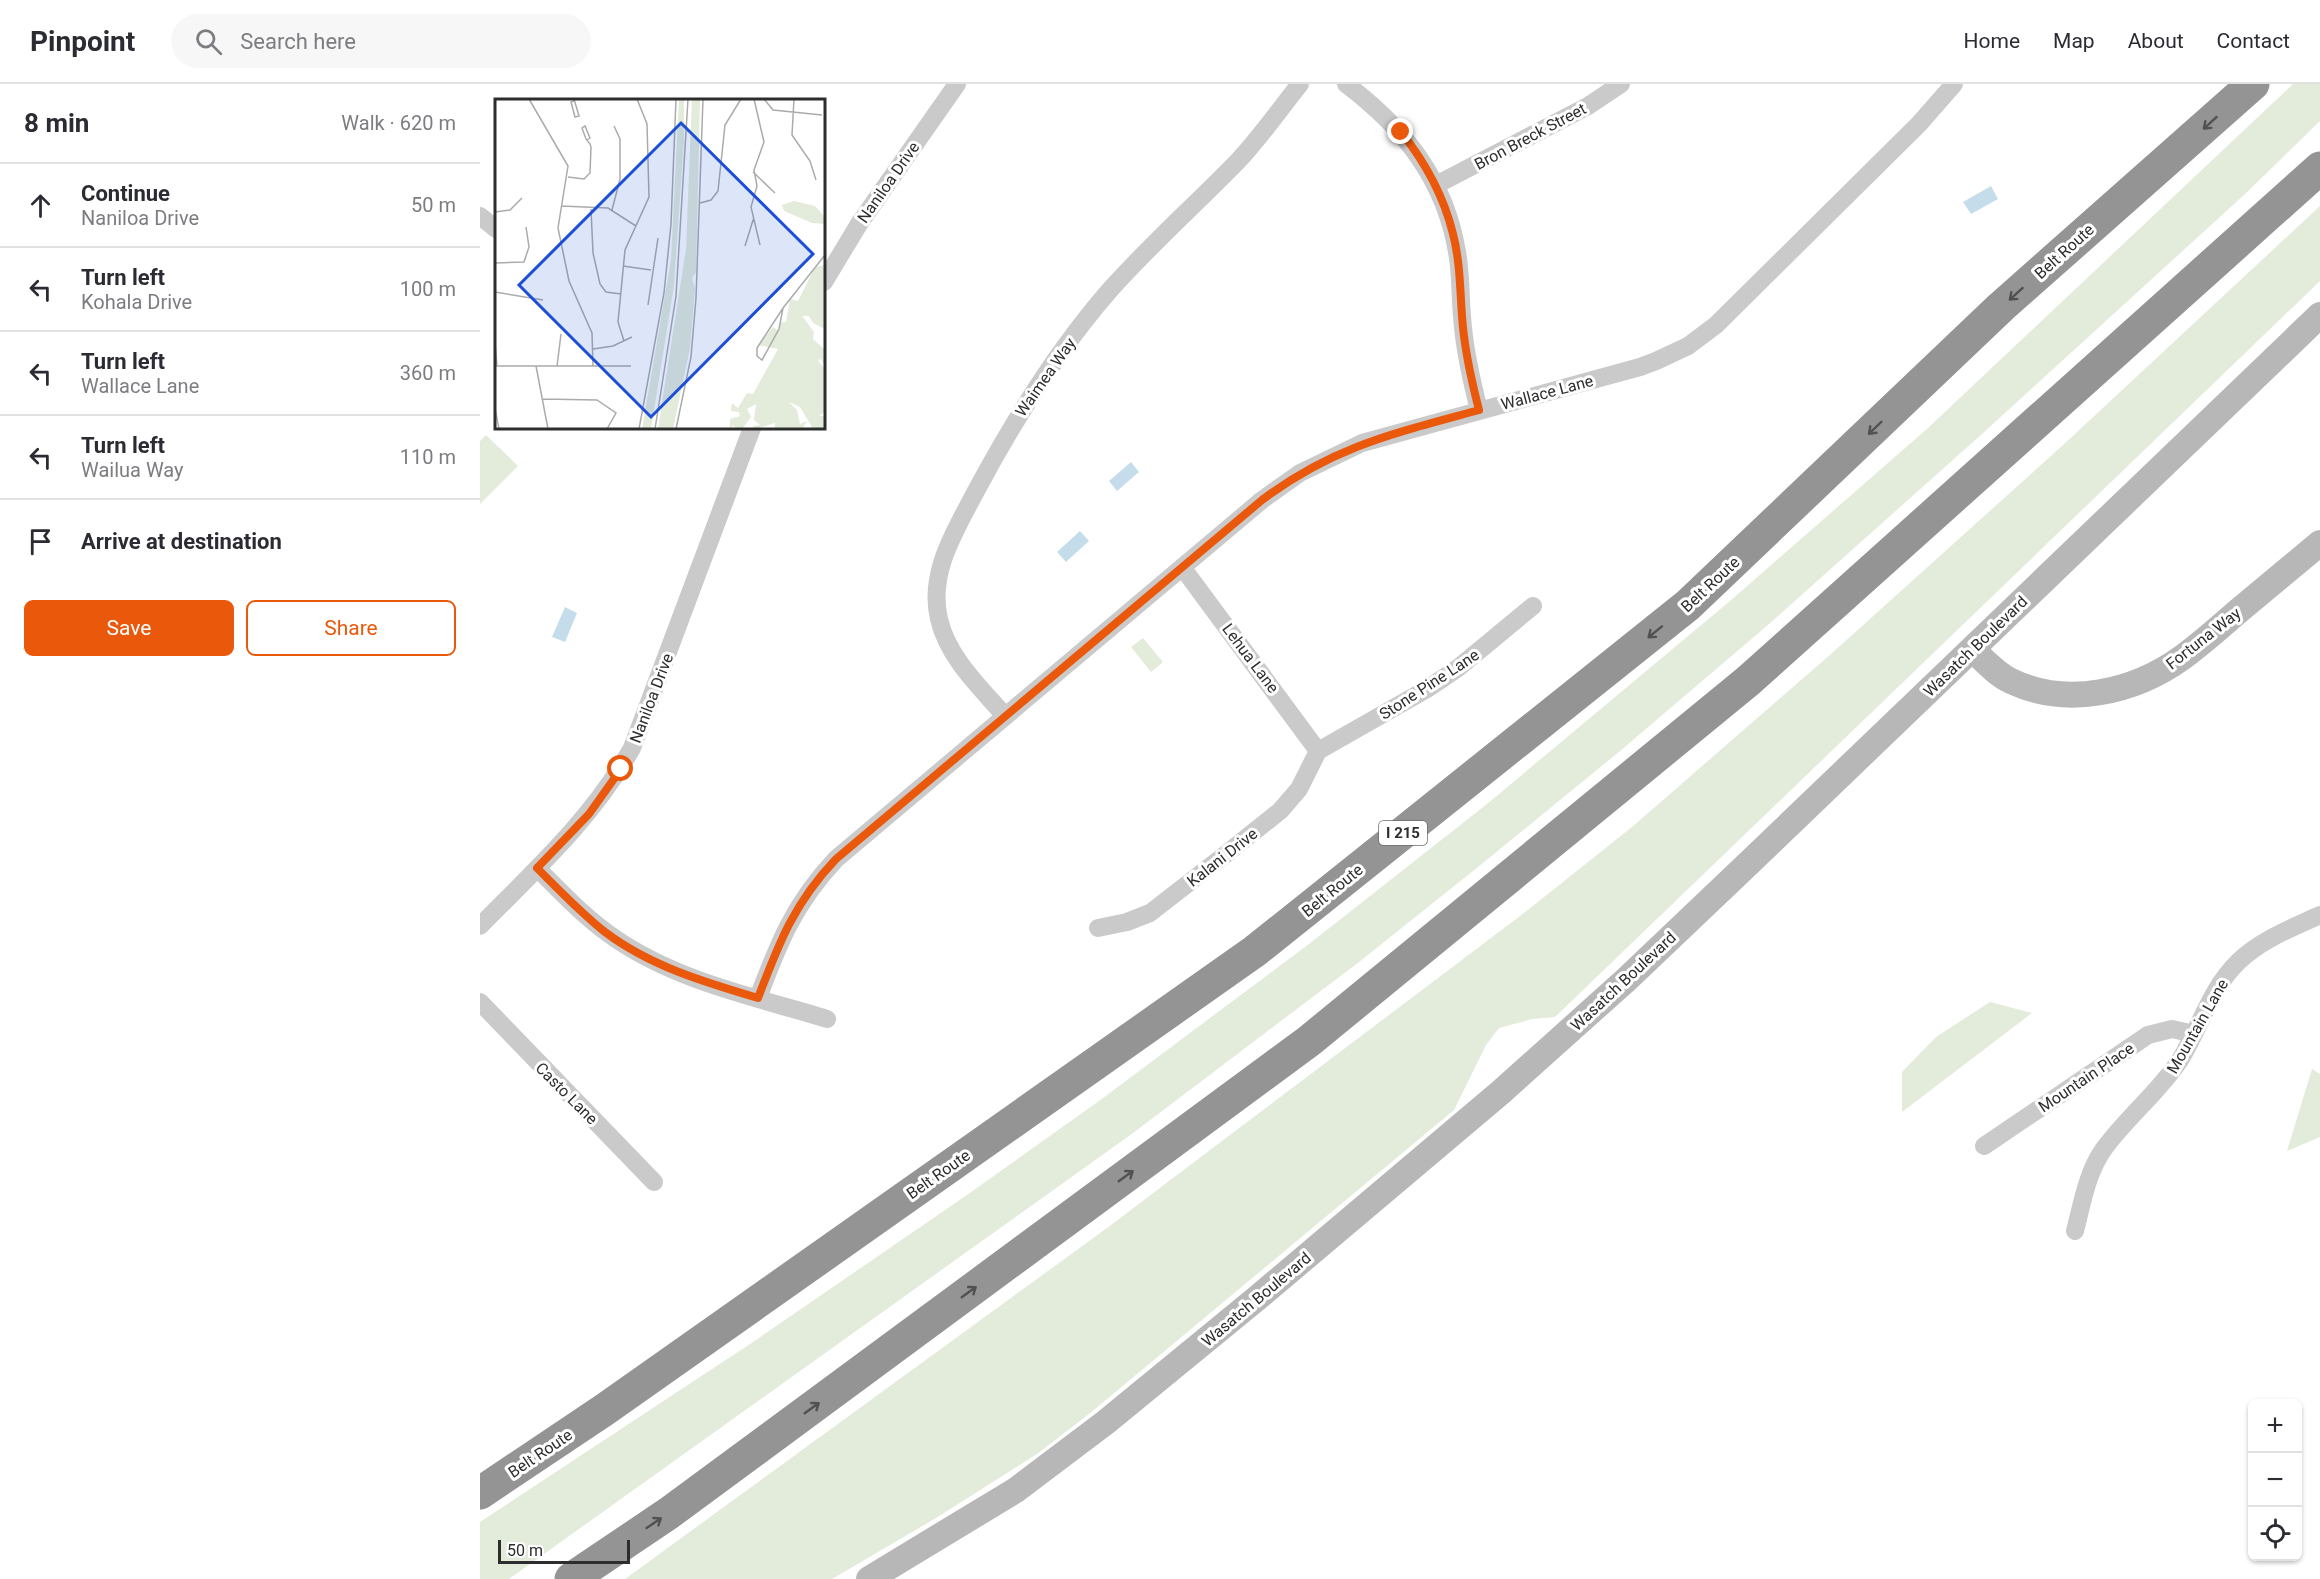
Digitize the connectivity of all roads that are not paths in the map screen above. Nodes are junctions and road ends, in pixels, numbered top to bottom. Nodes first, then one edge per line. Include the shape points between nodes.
1 (957, 84) edge
2 (1300, 84) edge
3 (1346, 84) edge
4 (1622, 84) edge
5 (1954, 84) edge
6 (2253, 84) edge
7 (2320, 168) edge
8 (1436, 186) junction
9 (480, 216) edge
10 (495, 228) edge
11 (825, 280) edge
12 (2320, 315) edge
13 (1479, 410) junction
14 (752, 429) edge
15 (2320, 543) edge
16 (1182, 567) junction
17 (1533, 606) dead end
18 (1972, 649) junction
19 (1005, 716) junction
20 (1318, 750) junction
21 (537, 868) junction
22 (2320, 915) edge
23 (480, 926) edge
24 (1098, 928) dead end
25 (758, 998) junction
26 (480, 1002) edge
27 (827, 1019) dead end
28 (2194, 1034) junction
29 (1984, 1146) dead end
30 (654, 1182) dead end
31 (2075, 1231) dead end
32 (480, 1493) edge
33 (571, 1579) edge
34 (869, 1579) edge

1 - 11 street, Naniloa Drive via 859,224
2 - 19 street, Waimea Way via 1239,160 1084,321 1014,422 947,544 936,595 939,619 959,662
3 - 8 street via 1401,132
4 - 8 street, Bron Breck Street
5 - 13 street, Wallace Lane via 1919,124 1702,336 1640,367
6 -> 32 highway, Belt Route / I 215 via 2001,308 1688,605 1255,951
33 -> 7 highway via 669,1513 1309,1041 1748,681
8 - 13 street via 1457,249 1465,348
9 - 10 street
12 - 18 street, Wasatch Boulevard
13 - 16 street, Wallace Lane via 1383,436 1320,462 1262,500
14 - 21 street, Naniloa Drive via 632,748 589,814
15 - 18 street, Fortuna Way via 2182,657 2126,686 2079,695 2051,693 2009,680
16 - 19 street, Wallace Lane
16 - 20 street, Lehua Lane
17 - 20 street, Stone Pine Lane via 1427,690
18 - 34 street, Wasatch Boulevard via 1572,1029 1256,1299 1049,1466
19 - 25 street, Wallace Lane via 823,873 789,921
20 - 24 street, Kalani Drive via 1299,789 1280,811 1150,913
21 - 23 street, Naniloa Drive
21 - 25 street via 618,941 679,973
22 - 28 street, Mountain Lane via 2264,942 2237,963 2213,995
25 - 27 street
26 - 30 street, Casto Lane
28 - 29 street, Mountain Place via 2172,1029 2148,1035
28 - 31 street, Mountain Lane via 2170,1073 2103,1150 2088,1183

